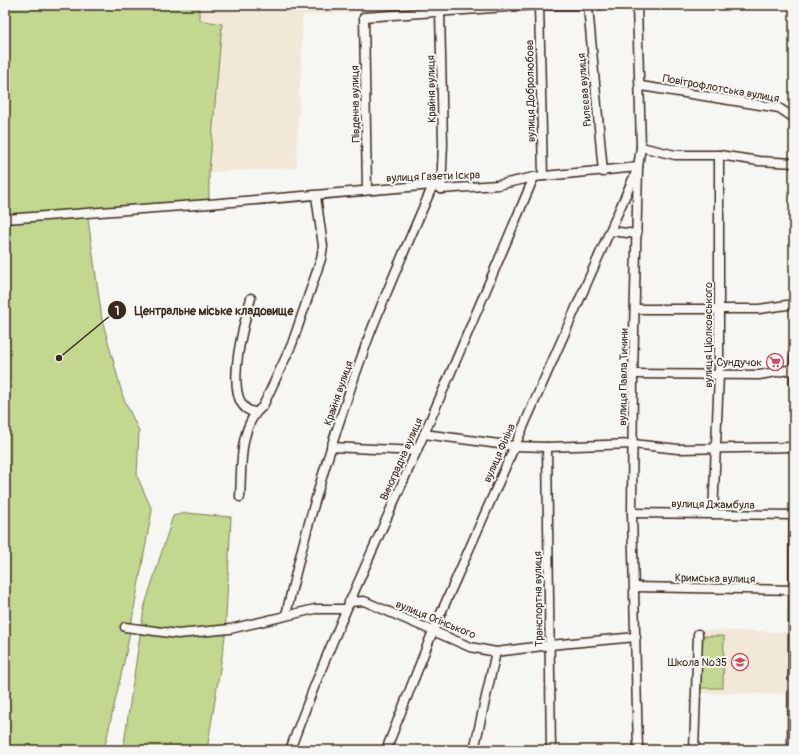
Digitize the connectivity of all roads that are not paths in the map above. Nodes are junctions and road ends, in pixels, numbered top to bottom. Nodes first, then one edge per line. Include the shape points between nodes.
1 (536, 5) edge
2 (539, 5) edge
3 (547, 5) edge
4 (601, 5) edge
5 (637, 5) edge
6 (588, 6) junction
7 (440, 12) junction
8 (641, 86) junction
9 (794, 118) edge
10 (642, 147) junction
11 (719, 155) junction
12 (794, 163) edge
13 (638, 168) junction
14 (603, 172) junction
15 (543, 176) junction
16 (534, 177) junction
17 (437, 187) junction
18 (367, 190) junction
19 (316, 196) junction
20 (5, 219) edge
21 (610, 231) junction
22 (637, 234) junction
23 (251, 298) dead end
24 (794, 304) edge
25 (636, 309) junction
26 (718, 310) junction
27 (794, 358) edge
28 (794, 369) edge
29 (633, 374) junction
30 (719, 375) junction
31 (794, 378) edge
32 (794, 383) edge
33 (255, 412) junction
34 (424, 434) junction
35 (633, 444) junction
36 (514, 446) junction
37 (331, 447) junction
38 (547, 447) junction
39 (794, 447) edge
40 (717, 448) junction
41 (416, 451) junction
42 (240, 497) dead end
43 (632, 513) junction
44 (713, 514) junction
45 (794, 514) edge
46 (635, 587) junction
47 (794, 590) edge
48 (347, 606) junction
49 (286, 615) junction
50 (125, 627) dead end
51 (432, 631) junction
52 (698, 634) dead end
53 (636, 637) junction
54 (550, 645) junction
55 (496, 652) junction
56 (793, 669) edge
57 (793, 749) edge
58 (290, 750) edge
59 (386, 750) edge
60 (474, 750) edge
61 (550, 750) edge
62 (638, 750) edge
63 (694, 750) edge

1 - 7 street
2 - 15 street, вулиця Добролюбова
3 - 6 street
4 - 6 street
5 - 8 street, вулиця Павла Тичини
6 - 14 street, Рилєєва вулиця
7 - 17 street, Крайня вулиця via 443,144
7 - 18 street, Південна вулиця via 364,17
8 - 9 street, Повітрофлотська вулиця via 779,108
8 - 10 street, вулиця Павла Тичини
10 - 11 street via 675,155
10 - 13 street, вулиця Павла Тичини
11 - 12 street via 760,162
11 - 26 street, вулиця Ціолковського
13 - 14 street, вулиця Газети Іскра
13 - 21 street, вулиця Філіна
13 - 22 street, вулиця Павла Тичини
14 - 15 street, вулиця Газети Іскра
15 - 16 street, вулиця Газети Іскра
16 - 17 street, вулиця Газети Іскра via 498,184
16 - 34 street, Виноградна вулиця
17 - 18 street, вулиця Газети Іскра
17 - 37 street, Крайня вулиця via 369,338
18 - 19 street, вулиця Газети Іскра
19 - 20 street, вулиця Газети Іскра
19 - 33 street via 323,246 322,259 292,344 263,406
21 - 22 street
21 - 36 street, вулиця Філіна
22 - 25 street, вулиця Павла Тичини
23 - 33 street via 241,332 236,395 244,407 250,412
24 - 26 street via 759,309
25 - 26 street
25 - 29 street, вулиця Павла Тичини
26 - 30 street, вулиця Ціолковського
27 - 28 street
28 - 30 street via 759,375
28 - 31 street
29 - 30 street
29 - 35 street, вулиця Павла Тичини
30 - 40 street, вулиця Ціолковського
31 - 32 street
33 - 42 street via 244,444
34 - 36 street
34 - 41 street, Виноградна вулиця
35 - 38 street
35 - 40 street
35 - 43 street, вулиця Павла Тичини
36 - 38 street
36 - 51 street, вулиця Філіна
37 - 41 street
37 - 49 street, Крайня вулиця via 298,560
38 - 54 street, Транспортна вулиця
39 - 40 street
40 - 44 street, вулиця Ціолковського
41 - 48 street, Виноградна вулиця
43 - 44 street, вулиця Джамбула
43 - 46 street, вулиця Павла Тичини
44 - 45 street, вулиця Джамбула
45 - 47 street
46 - 47 street, Кримська вулиця
46 - 53 street, вулиця Павла Тичини
47 - 56 street
48 - 49 street, вулиця Огінського
48 - 51 street, вулиця Огінського via 364,601
48 - 58 street, Виноградна вулиця
49 - 50 street, вулиця Огінського via 230,629 178,634
51 - 55 street, вулиця Огінського via 470,647
51 - 59 street, вулиця Філіна
52 - 63 street
53 - 54 street, вулиця Огінського
53 - 62 street, вулиця Павла Тичини
54 - 55 street, вулиця Огінського
54 - 61 street, Транспортна вулиця
55 - 60 street
56 - 57 street

